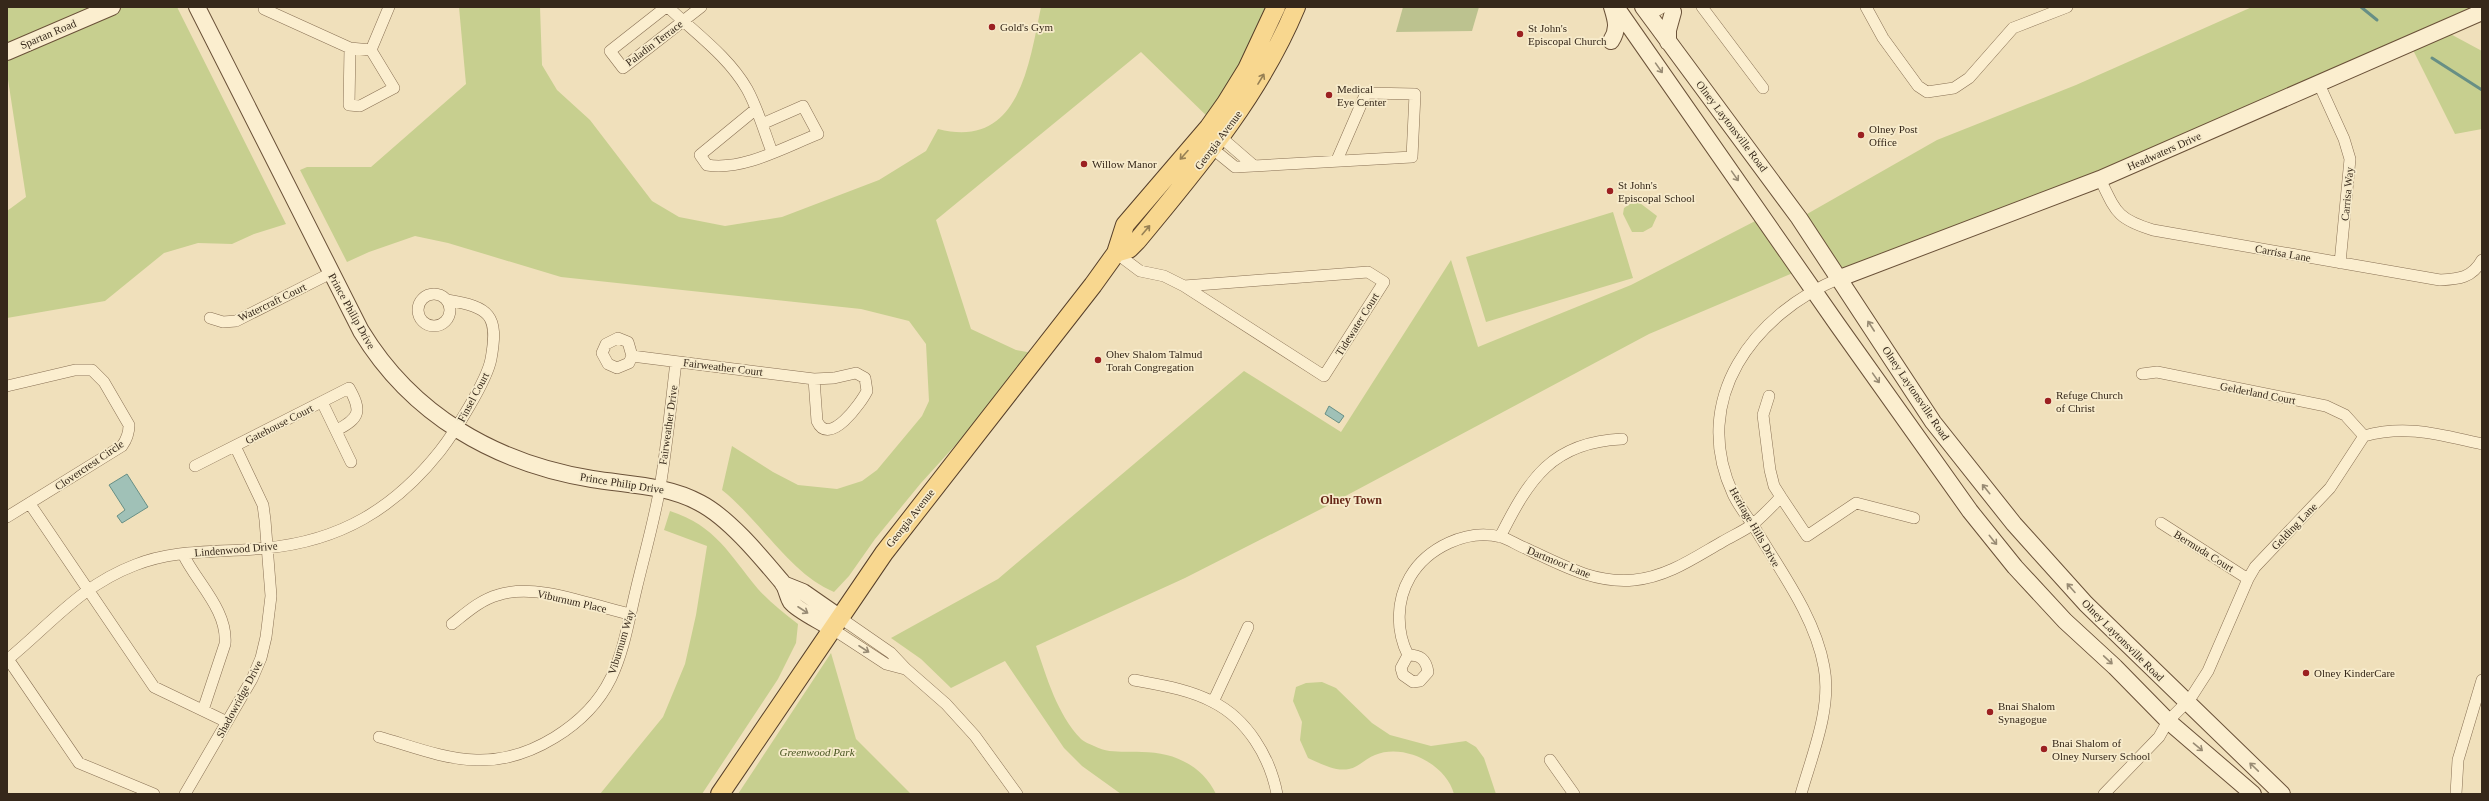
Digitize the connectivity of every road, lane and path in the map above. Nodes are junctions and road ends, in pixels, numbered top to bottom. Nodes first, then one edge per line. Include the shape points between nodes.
1 (112, 7) edge
2 (197, 7) edge
3 (389, 7) edge
4 (667, 7) edge
5 (701, 7) edge
6 (1276, 7) edge
7 (1296, 7) edge
8 (1612, 7) edge
9 (1616, 7) edge
10 (1702, 7) edge
11 (1866, 7) edge
12 (2067, 7) edge
13 (1671, 8) edge
14 (264, 9) dead end
15 (2482, 12) edge
16 (1649, 15) edge
17 (683, 22) junction
18 (1611, 41) dead end
19 (1668, 42) junction
20 (350, 48) junction
21 (371, 50) junction
22 (7, 52) edge
23 (2319, 84) junction
24 (1763, 88) dead end
25 (756, 109) junction
26 (762, 124) junction
27 (1210, 138) junction
28 (772, 152) junction
29 (1337, 160) junction
30 (2100, 179) junction
31 (1116, 253) junction
32 (2482, 260) edge
33 (2340, 263) junction
34 (331, 273) junction
35 (1840, 278) junction
36 (1184, 286) junction
37 (1813, 289) junction
38 (447, 300) dead end
39 (210, 318) dead end
40 (632, 356) dead end
41 (676, 362) junction
42 (2142, 374) dead end
43 (814, 379) junction
44 (7, 386) edge
45 (1769, 396) dead end
46 (322, 402) junction
47 (456, 429) junction
48 (337, 430) junction
49 (2364, 436) junction
50 (1622, 439) dead end
51 (2482, 444) edge
52 (235, 446) junction
53 (351, 462) dead end
54 (195, 466) dead end
55 (660, 488) junction
56 (1781, 497) junction
57 (30, 504) junction
58 (7, 517) edge
59 (1914, 518) dead end
60 (2161, 523) dead end
61 (1752, 524) junction
62 (1500, 537) junction
63 (266, 548) junction
64 (183, 554) junction
65 (2248, 579) junction
66 (87, 590) junction
67 (630, 614) junction
68 (835, 622) junction
69 (452, 624) dead end
70 (1248, 627) dead end
71 (1408, 655) dead end
72 (8, 660) edge
73 (1134, 680) dead end
74 (2481, 685) edge
75 (1213, 702) junction
76 (2187, 703) junction
77 (203, 710) junction
78 (2168, 721) junction
79 (227, 722) junction
80 (379, 737) dead end
81 (1550, 760) dead end
82 (154, 794) edge
83 (185, 794) edge
84 (720, 794) edge
85 (1017, 794) edge
86 (1277, 794) edge
87 (1574, 794) edge
88 (1801, 794) edge
89 (2104, 794) edge
90 (2253, 794) edge
91 (2282, 794) edge
92 (2456, 794) edge

1 - 22 main road, Spartan Road
2 - 34 main road, Prince Philip Drive
3 - 21 street
4 - 17 street
4 - 17 street, Paladin Terrace via 610,51 623,68
5 - 17 street, Paladin Terrace
6 - 27 main road, Georgia Avenue
27 -> 7 main road, Georgia Avenue via 1240,112 1262,77
8 - 18 main road via 1617,24 1616,34
9 -> 37 main road, Olney Laytonsville Road
10 - 24 street
11 - 12 street via 1883,38 1918,86 1927,92 1954,88 1969,78 2013,28
13 - 16 street
13 - 19 main road
14 - 20 street
15 - 23 main road, Headwaters Drive
16 - 19 main road, Olney Laytonsville Road
17 - 25 street via 714,49 735,72
19 - 35 main road, Olney Laytonsville Road via 1752,153
20 - 21 street
20 - 21 street via 349,105 354,106 360,106 394,88
23 - 30 main road, Headwaters Drive
23 - 33 street, Carrisa Way via 2344,138 2350,159
25 - 26 street
25 - 28 street via 700,155 707,165 724,166
26 - 28 street
26 - 28 street via 803,106 818,134
27 - 29 street via 1235,167
27 - 31 main road, Georgia Avenue via 1137,241 1129,249
29 - 29 street via 1412,157 1414,94 1366,93
30 - 33 street, Carrisa Lane via 2114,207 2130,222 2153,230
30 - 35 main road, Headwaters Drive
31 - 36 street, Tidewater Court via 1140,271 1164,276
31 - 68 main road, Georgia Avenue via 905,525
32 - 33 street, Carrisa Lane via 2473,272 2462,278 2440,280
34 - 39 street, Watercraft Court via 236,320 223,322
34 - 47 main road, Prince Philip Drive via 361,330 385,367 416,400
35 - 37 street, Heritage Hills Drive
76 -> 35 main road, Olney Laytonsville Road via 2086,604 2014,524 1933,422
36 - 36 street, Tidewater Court via 1324,376 1384,282 1368,272
37 - 61 street, Heritage Hills Drive via 1754,339 1736,364 1725,392 1720,428 1722,461 1734,494
37 -> 78 main road, Olney Laytonsville Road via 1970,511 2015,567 2065,621 2115,666
38 - 47 street, Finsel Court via 486,312 491,317 493,330 492,352 487,371
40 - 41 street, Fairweather Court
41 - 43 street, Fairweather Court
41 - 55 street, Fairweather Drive
42 - 49 street, Gelderland Court via 2156,372 2326,406 2346,415
43 - 43 street, Fairweather Court via 856,373 865,378 867,391 839,426 826,429 817,421
44 - 57 street, Clovercrest Circle via 75,370 92,370 104,382 129,425 127,440 122,446
45 - 56 street via 1762,415 1770,470 1774,486
46 - 48 street, Gatehouse Court
46 - 48 street, Gatehouse Court via 349,388 354,397 357,415 354,420
46 - 52 street, Gatehouse Court
47 - 55 main road, Prince Philip Drive via 510,456 553,470
47 - 63 street, Lindenwood Drive via 423,472 398,496 376,512 347,528 319,539
48 - 53 street, Gatehouse Court
49 - 51 street via 2386,430 2413,429
49 - 65 street, Gelding Lane via 2330,488 2270,551
50 - 62 street via 1583,445 1564,453 1548,465 1521,495
52 - 54 street, Gatehouse Court
52 - 63 street, Gatehouse Court via 263,505
55 - 67 street, Viburnum Way
55 - 68 main road, Prince Philip Drive via 688,497 712,510 734,530 783,584 792,602
56 - 59 street via 1807,536 1856,503
56 - 61 street, Dartmoor Lane
57 - 58 street, Clovercrest Circle
57 - 66 street
60 - 65 street, Bermuda Court
61 - 62 street, Dartmoor Lane via 1680,567 1657,576 1634,580 1609,580 1582,574
61 - 88 street, Heritage Hills Drive via 1803,610 1817,639 1825,668 1826,693 1823,715
62 - 71 street, Dartmoor Lane via 1476,536 1452,541 1432,552 1414,571 1406,584 1398,624
63 - 64 street, Lindenwood Drive
63 - 79 street, Shadowridge Drive via 271,596 266,637 252,679
64 - 66 street, Lindenwood Drive via 157,557 136,564
64 - 77 street via 189,568 223,621 226,633 225,644
65 - 76 street, Gelding Lane via 2208,671
66 - 72 street, Lindenwood Drive via 71,601
66 - 77 street via 154,688
67 - 69 street, Viburnum Place via 543,593 521,591 498,594 481,602
67 - 80 street, Viburnum Way via 611,678 594,704 569,728 541,744 508,756 477,760 445,756
68 - 84 main road, Georgia Avenue
68 - 85 street via 886,664 906,669 946,704 976,736
70 - 75 street
72 - 82 street via 79,762
73 - 75 street via 1176,688
74 - 92 street via 2458,760
75 - 86 street via 1249,732 1262,752
76 - 78 street, Gelding Lane
91 -> 76 main road, Olney Laytonsville Road
77 - 79 street
78 - 89 street, Gelding Lane via 2159,737
78 -> 90 main road, Olney Laytonsville Road
79 - 83 street, Shadowridge Drive
81 - 87 street

